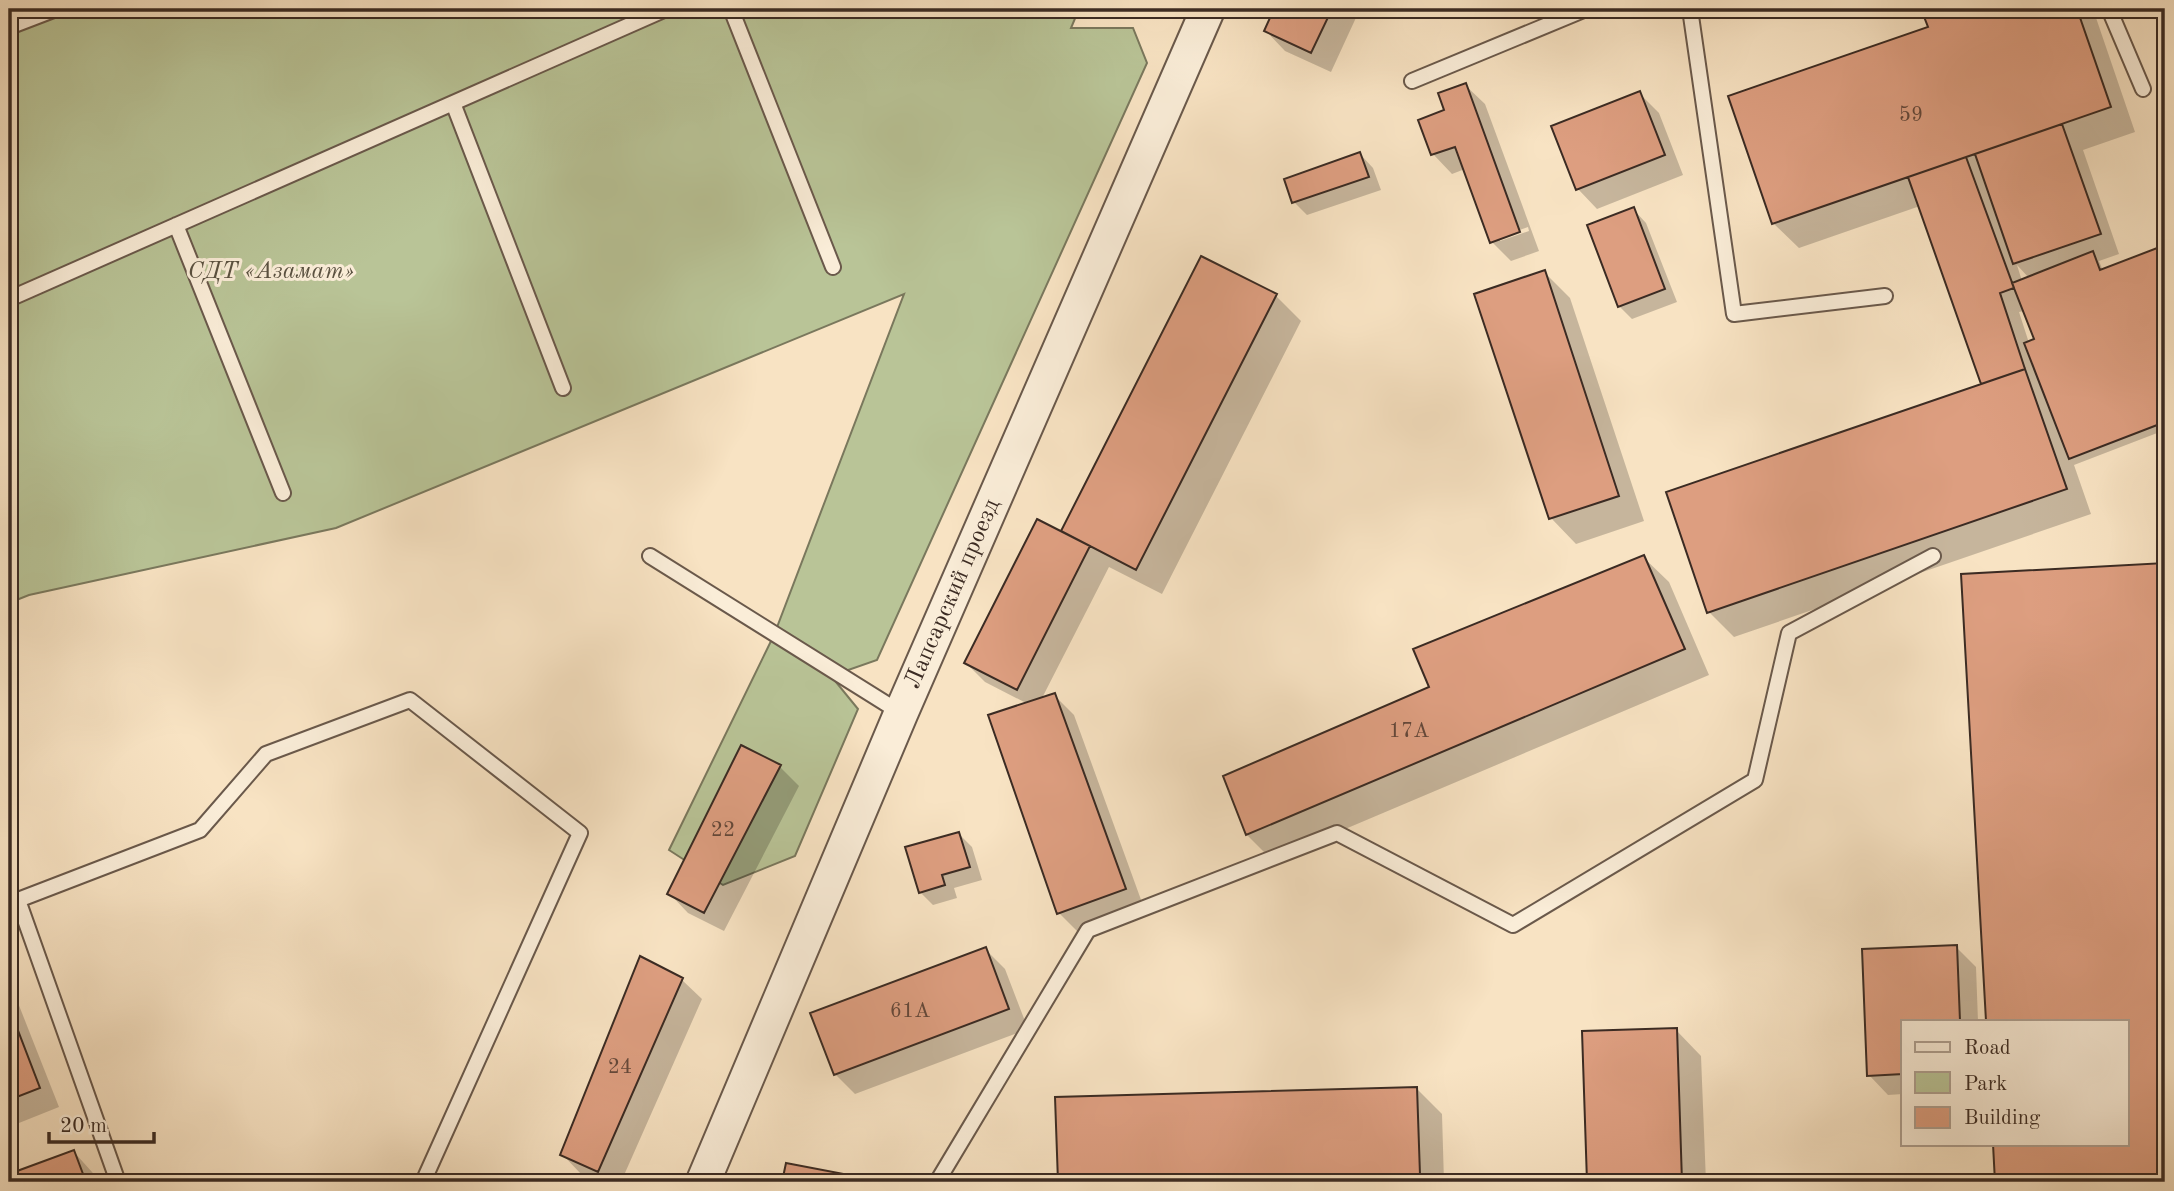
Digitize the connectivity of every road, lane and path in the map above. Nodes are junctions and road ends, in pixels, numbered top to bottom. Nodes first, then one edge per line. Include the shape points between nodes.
1 (56, 9) edge
2 (666, 9) edge
3 (731, 9) edge
4 (1208, 9) edge
5 (1586, 9) edge
6 (1690, 9) edge
7 (2109, 9) edge
8 (9, 27) edge
9 (1412, 81) dead end
10 (2143, 89) dead end
11 (453, 103) junction
12 (176, 225) junction
13 (833, 267) dead end
14 (1885, 296) dead end
15 (9, 299) edge
16 (564, 388) dead end
17 (283, 493) dead end
18 (650, 556) dead end
19 (1933, 556) dead end
20 (901, 713) junction
21 (118, 1182) edge
22 (423, 1182) edge
23 (703, 1182) edge
24 (937, 1182) edge

1 - 8 lane
2 - 11 lane
3 - 13 lane
4 - 20 street, Лапсарский проезд
5 - 9 lane
6 - 14 lane via 1734,314
7 - 10 lane
11 - 12 lane
11 - 16 lane
12 - 15 lane
12 - 17 lane
18 - 20 lane
19 - 24 lane via 1789,633 1755,780 1513,925 1338,833 1088,930
20 - 23 street, Лапсарский проезд
21 - 22 lane via 18,900 200,830 266,754 410,700 580,833

